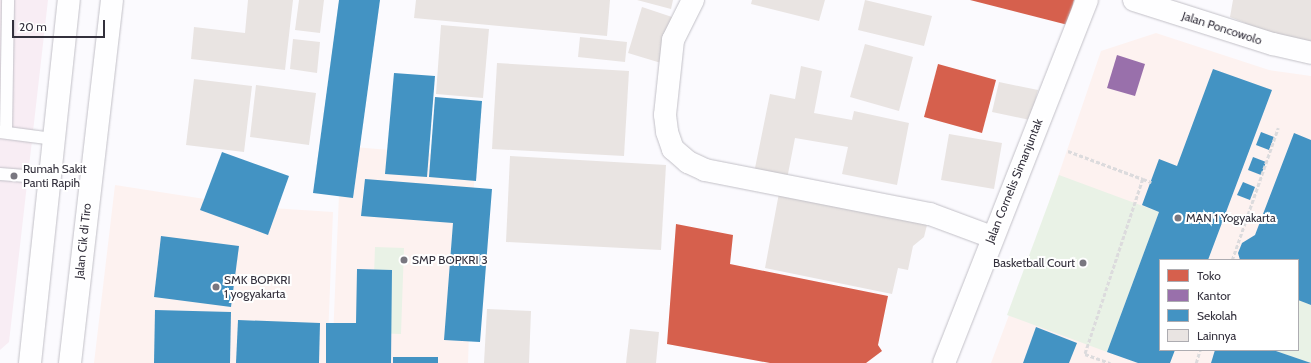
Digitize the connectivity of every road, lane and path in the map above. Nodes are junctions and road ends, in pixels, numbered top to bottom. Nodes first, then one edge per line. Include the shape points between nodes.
1 (8, 0) edge
2 (69, 0) edge
3 (112, 0) edge
4 (693, 0) edge
5 (1087, 0) edge
6 (1134, 0) edge
7 (1311, 53) edge
8 (1278, 128) dead end
9 (3, 132) edge
10 (53, 139) junction
11 (1068, 151) dead end
12 (0, 174) edge
13 (51, 178) junction
14 (1143, 179) junction
15 (1151, 182) dead end
16 (992, 238) junction
17 (1232, 259) edge
18 (1200, 351) edge
19 (30, 363) edge
20 (70, 363) edge
21 (944, 363) edge
22 (1110, 363) edge
23 (1196, 363) edge

1 - 9 lane
2 - 10 main road
3 - 20 main road, Jalan Cik di Tiro
4 - 16 main road via 673,40 665,115 667,132 674,149 688,162 705,170 930,214
5 - 16 main road, Jalan Cornelis Simanjuntak
6 - 7 main road, Jalan Poncowolo via 1273,44
8 - 17 path
9 - 10 lane
10 - 13 main road
11 - 14 path
12 - 13 lane
13 - 19 main road
14 - 15 path
14 - 22 path via 1085,354
16 - 21 main road, Jalan Cornelis Simanjuntak
18 - 23 path

